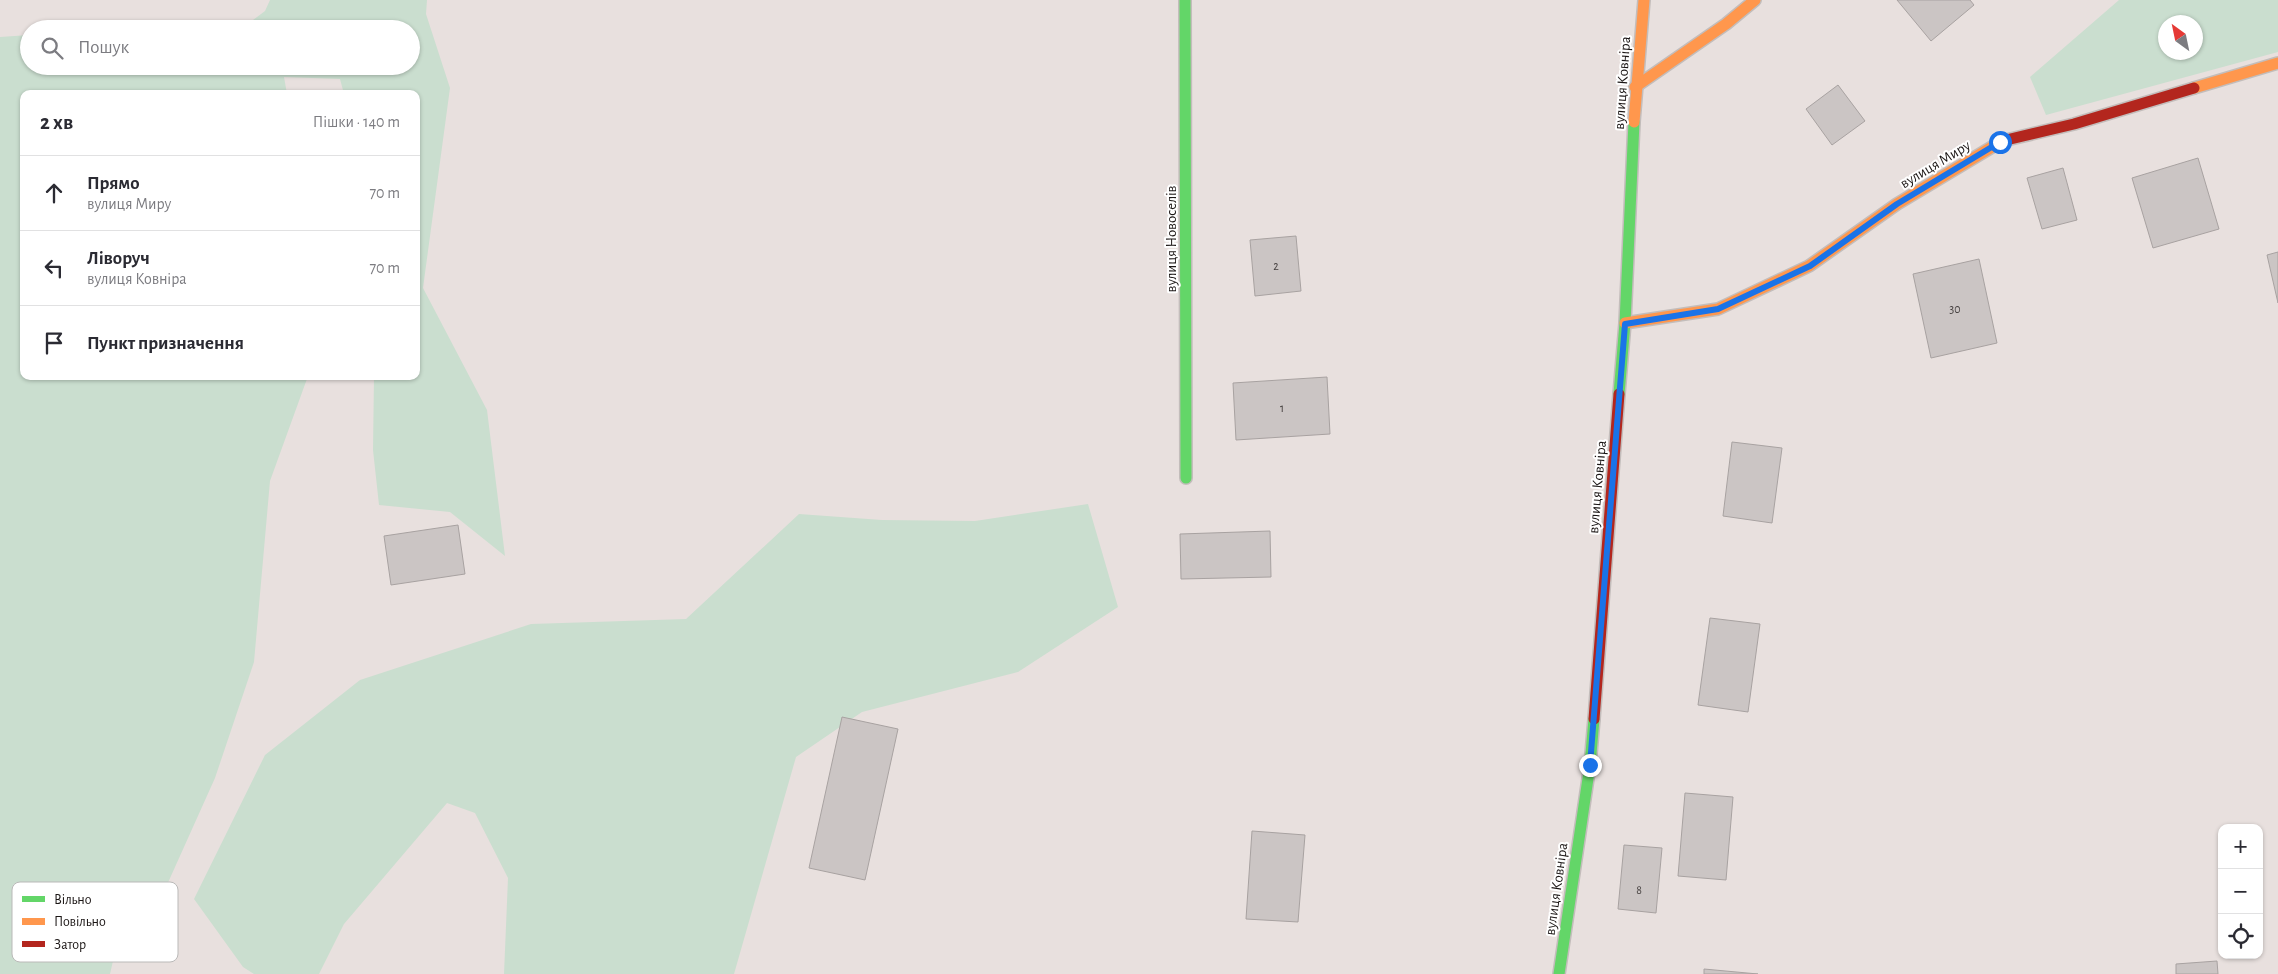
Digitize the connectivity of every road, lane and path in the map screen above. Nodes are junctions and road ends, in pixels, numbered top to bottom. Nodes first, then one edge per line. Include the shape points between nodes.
1 (1185, 0) edge
2 (1644, 0) edge
3 (1755, 0) edge
4 (2278, 63) edge
5 (1635, 87) junction
6 (1625, 324) junction
7 (1186, 478) dead end
8 (1559, 974) edge

1 - 7 street, вулиця Новоселів
2 - 5 street, вулиця Ковніра
3 - 5 street
4 - 6 street, вулиця Миру via 2074,124 2000,142 1897,204 1810,266 1718,309
5 - 6 street, вулиця Ковніра
6 - 8 street, вулиця Ковніра via 1590,765

